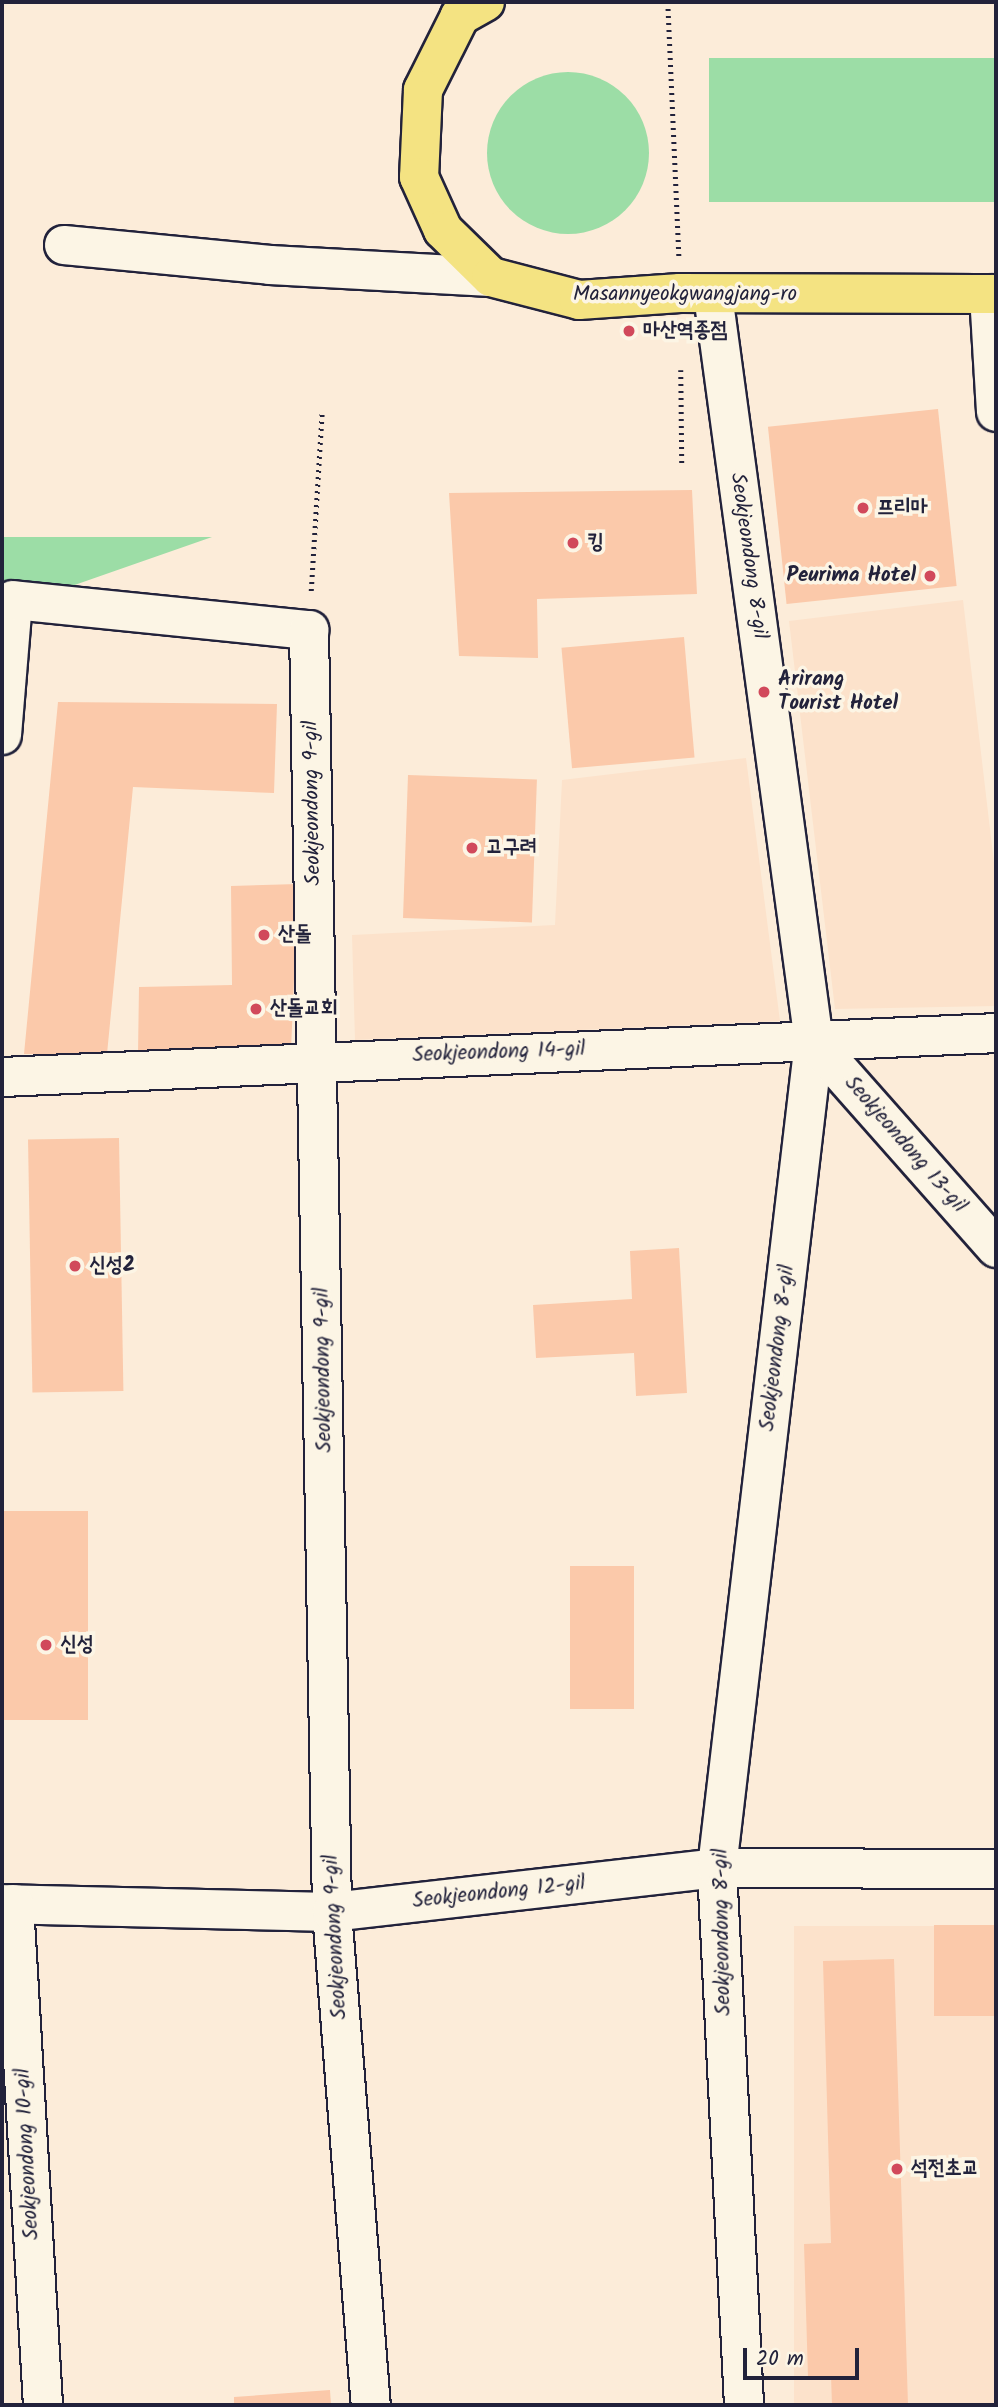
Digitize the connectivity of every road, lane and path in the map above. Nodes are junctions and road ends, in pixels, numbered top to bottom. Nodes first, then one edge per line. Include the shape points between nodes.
1 (485, 2) edge
2 (668, 2) edge
3 (64, 245) dead end
4 (491, 277) junction
5 (994, 293) edge
6 (696, 294) junction
7 (681, 361) dead end
8 (322, 411) dead end
9 (996, 412) edge
10 (682, 466) dead end
11 (309, 631) junction
12 (2, 735) edge
13 (996, 1033) edge
14 (814, 1042) junction
15 (319, 1060) junction
16 (2, 1077) edge
17 (996, 1248) edge
18 (717, 1868) junction
19 (996, 1869) edge
20 (8, 1904) edge
21 (332, 1912) junction
22 (43, 2405) edge
23 (371, 2405) edge
24 (744, 2405) edge

1 - 4 main road, Masannyeokgwangjang-ro via 460,16 423,90 419,177 443,230
2 - 6 path
3 - 4 street via 270,265
4 - 6 main road, Masannyeokgwangjang-ro via 579,300
5 - 6 main road, Masannyeokgwangjang-ro
5 - 9 street
6 - 14 street, Seokjeondong 8-gil
7 - 10 path
8 - 11 path
11 - 12 street via 13,600
11 - 15 street, Seokjeondong 9-gil
13 - 14 street, Seokjeondong 14-gil
14 - 15 street, Seokjeondong 14-gil
14 - 17 street, Seokjeondong 13-gil
14 - 18 street, Seokjeondong 8-gil
15 - 16 street, Seokjeondong 14-gil
15 - 21 street, Seokjeondong 9-gil
18 - 19 street, Seokjeondong 12-gil
18 - 21 street, Seokjeondong 12-gil
18 - 24 street, Seokjeondong 8-gil
20 - 21 street, Seokjeondong 12-gil
20 - 22 street, Seokjeondong 10-gil
21 - 23 street, Seokjeondong 9-gil

